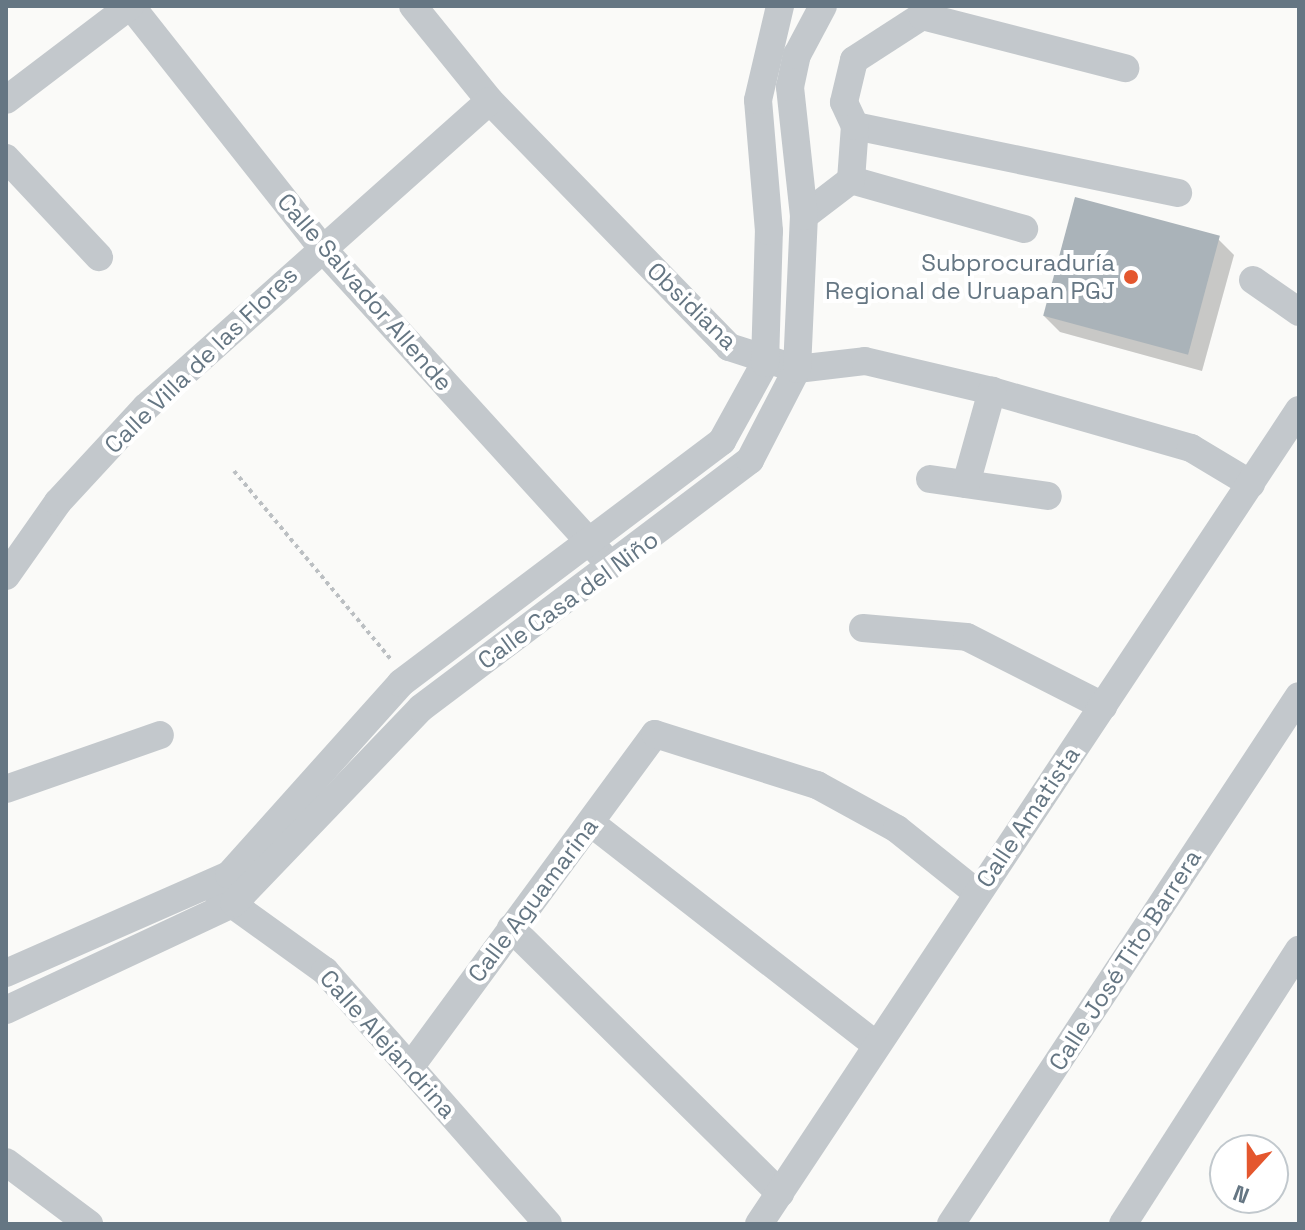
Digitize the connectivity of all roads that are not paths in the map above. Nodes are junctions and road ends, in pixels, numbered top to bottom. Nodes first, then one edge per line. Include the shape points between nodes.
1 (130, 6) edge
2 (413, 6) edge
3 (780, 6) edge
4 (823, 6) edge
5 (923, 11) edge
6 (1125, 68) dead end
7 (6, 100) edge
8 (490, 101) junction
9 (855, 126) junction
10 (6, 158) edge
11 (851, 180) junction
12 (1178, 193) dead end
13 (804, 216) junction
14 (1024, 229) dead end
15 (321, 247) junction
16 (99, 257) dead end
17 (1253, 280) dead end
18 (1299, 312) edge
19 (765, 363) junction
20 (797, 369) junction
21 (992, 391) junction
22 (1299, 410) edge
23 (930, 479) dead end
24 (966, 484) junction
25 (1251, 484) junction
26 (1048, 496) dead end
27 (591, 543) junction
28 (612, 567) junction
29 (6, 576) edge
30 (863, 628) dead end
31 (1299, 696) edge
32 (1103, 706) junction
33 (160, 735) dead end
34 (6, 789) edge
35 (591, 823) junction
36 (207, 888) junction
37 (977, 893) junction
38 (234, 903) junction
39 (511, 928) junction
40 (1299, 950) edge
41 (6, 973) edge
42 (6, 1010) edge
43 (876, 1045) junction
44 (411, 1066) junction
45 (6, 1162) edge
46 (780, 1193) junction
47 (533, 1218) edge
48 (89, 1224) edge
49 (759, 1224) edge
50 (951, 1224) edge
51 (1123, 1224) edge

1 - 7 street
1 - 15 street, Calle Salvador Allende
2 - 8 street, Obsidiana
3 - 19 street, Calle Casa del Niño via 758,100 769,231
4 - 13 street, Calle Casa del Niño via 797,55 790,87
5 - 6 street
5 - 9 street via 854,60 844,102
8 - 15 street, Calle Villa de las Flores
8 - 19 street, Obsidiana via 729,347
9 - 11 street
9 - 12 street
10 - 16 street
11 - 13 street
11 - 14 street
13 - 20 street, Calle Casa del Niño
15 - 27 street, Calle Salvador Allende
15 - 29 street, Calle Villa de las Flores via 146,407 58,502
17 - 18 street
19 - 20 street, Obsidiana
19 - 27 street, Calle Casa del Niño via 722,441
20 - 21 street, Obsidiana via 865,361
20 - 28 street, Calle Casa del Niño via 750,460
21 - 24 street
21 - 25 street, Obsidiana via 1191,448
22 - 25 street, Calle Amatista
23 - 24 street
24 - 26 street
25 - 32 street, Calle Amatista
27 - 28 street, Calle Salvador Allende
27 - 36 street, Calle Casa del Niño via 408,679 229,875
28 - 38 street, Calle Casa del Niño via 421,708
30 - 32 street via 967,637
31 - 50 street, Calle José Tito Barrera
32 - 37 street, Calle Amatista
33 - 34 street
35 - 37 street, Calle Aguamarina via 655,734 817,785 897,829
35 - 39 street, Calle Aguamarina
35 - 43 street
36 - 38 street, Calle Alejandrina
36 - 41 street, Calle Casa del Niño
37 - 43 street, Calle Amatista
38 - 42 street, Calle Casa del Niño
38 - 44 street, Calle Alejandrina via 325,971
39 - 44 street, Calle Aguamarina
39 - 46 street
40 - 51 street
43 - 46 street, Calle Amatista
44 - 47 street, Calle Alejandrina
45 - 48 street
46 - 49 street, Calle Amatista

